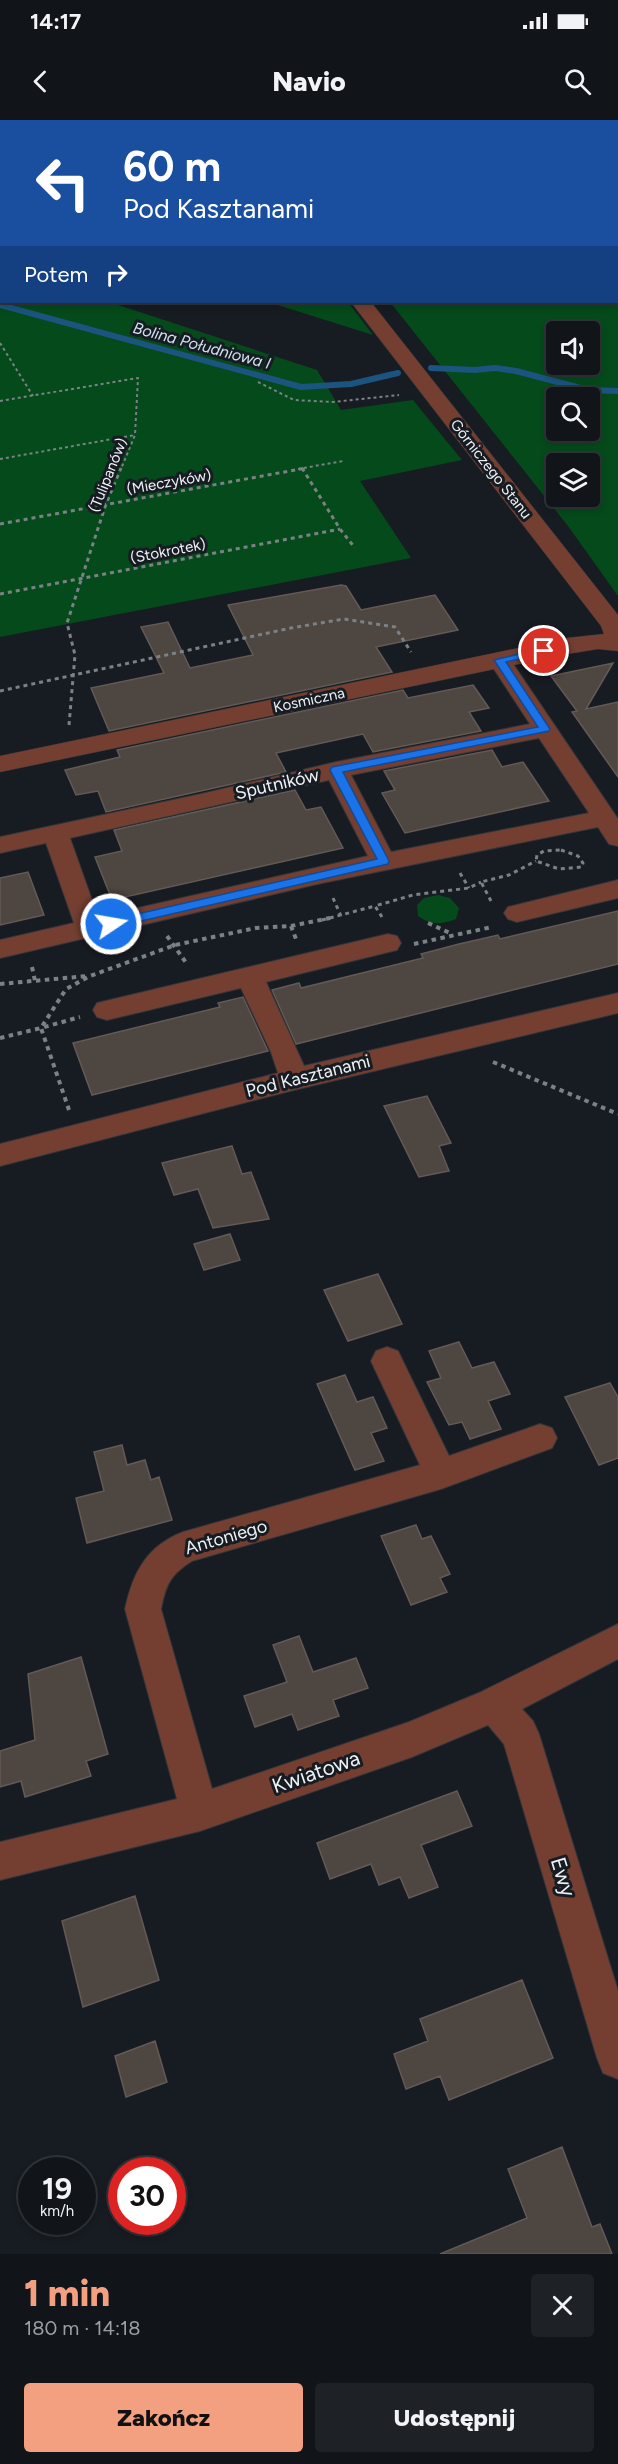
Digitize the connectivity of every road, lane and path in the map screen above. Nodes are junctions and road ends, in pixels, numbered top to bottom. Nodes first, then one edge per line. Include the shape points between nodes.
1 (362, 303) edge
2 (0, 343) edge
3 (258, 382) dead end
4 (430, 391) junction
5 (33, 396) junction
6 (0, 401) edge
7 (135, 435) junction
8 (0, 459) edge
9 (343, 461) dead end
10 (302, 468) junction
11 (106, 504) junction
12 (0, 524) edge
13 (340, 530) junction
14 (355, 548) dead end
15 (80, 579) junction
16 (0, 594) edge
17 (618, 640) edge
18 (499, 660) junction
19 (427, 675) junction
20 (73, 677) junction
21 (0, 691) edge
22 (545, 729) junction
23 (60, 751) junction
24 (0, 764) edge
25 (336, 770) junction
26 (611, 828) edge
27 (56, 833) junction
28 (0, 845) edge
29 (384, 861) junction
30 (539, 864) joint
31 (481, 882) dead end
32 (618, 889) edge
33 (431, 892) junction
34 (438, 895) dead end
35 (375, 906) junction
36 (517, 913) joint
37 (428, 923) dead end
38 (163, 926) dead end
39 (291, 926) junction
40 (89, 929) junction
41 (452, 934) junction
42 (297, 940) dead end
43 (175, 945) junction
44 (393, 945) junction
45 (0, 949) edge
46 (249, 975) junction
47 (90, 976) junction
48 (0, 984) edge
49 (199, 987) junction
50 (618, 1003) edge
51 (107, 1010) joint
52 (41, 1028) junction
53 (0, 1038) edge
54 (487, 1059) dead end
55 (294, 1079) junction
56 (70, 1112) dead end
57 (618, 1114) edge
58 (0, 1155) edge
59 (387, 1361) dead end
60 (540, 1438) dead end
61 (441, 1474) junction
62 (618, 1641) edge
63 (494, 1704) junction
64 (200, 1812) junction
65 (0, 1861) edge
66 (618, 2058) edge

1 - 4 street, Górniczego Stanu
2 - 5 path
3 - 4 path via 294,400 333,402
4 - 17 street, Górniczego Stanu via 613,625
5 - 6 path, (Tulipanów)
5 - 7 path, (Tulipanów) via 138,378
7 - 8 path
7 - 11 path, (Tulipanów)
9 - 10 path, (Mieczyków)
10 - 11 path, (Mieczyków)
10 - 13 path
11 - 12 path, (Mieczyków)
11 - 15 path, (Tulipanów)
13 - 14 path
13 - 15 path, (Stokrotek)
15 - 16 path, (Stokrotek)
15 - 20 path, (Tulipanów) via 67,623 75,655
17 - 18 street, Kosmiczna
18 - 19 street, Kosmiczna
18 - 22 street
19 - 20 path via 395,627 344,619
19 - 23 street, Kosmiczna
20 - 21 path
20 - 23 path, (Tulipanów) via 68,726
22 - 25 street, Sputników
22 - 26 street
23 - 24 street, Kosmiczna
25 - 27 street, Sputników
25 - 29 street
26 - 29 street
27 - 28 street, Sputników
27 - 40 street
29 - 40 street
30 - 30 path via 571,869 582,867 583,863 578,856 561,850 537,855
31 - 33 path via 469,888
32 - 36 street
33 - 34 path
33 - 35 path
35 - 39 path
35 - 44 path
36 - 41 path via 508,924
37 - 41 path
38 - 43 path
39 - 42 path
39 - 43 path via 256,928
40 - 45 street
41 - 44 path
43 - 47 path
43 - 49 path
44 - 46 street
46 - 49 street
46 - 55 street
47 - 48 path
47 - 52 path via 66,989
49 - 51 street
50 - 55 street, Pod Kasztanami
51 - 52 path
52 - 53 path
52 - 56 path
54 - 57 path
55 - 58 street, Pod Kasztanami
59 - 61 street
60 - 61 street, Antoniego
61 - 64 street, Antoniego via 183,1548 157,1566 148,1581 143,1609
62 - 63 street, Kwiatowa
63 - 64 street, Kwiatowa via 412,1739
63 - 66 street, Ewy via 520,1734
64 - 65 street, Kwiatowa

